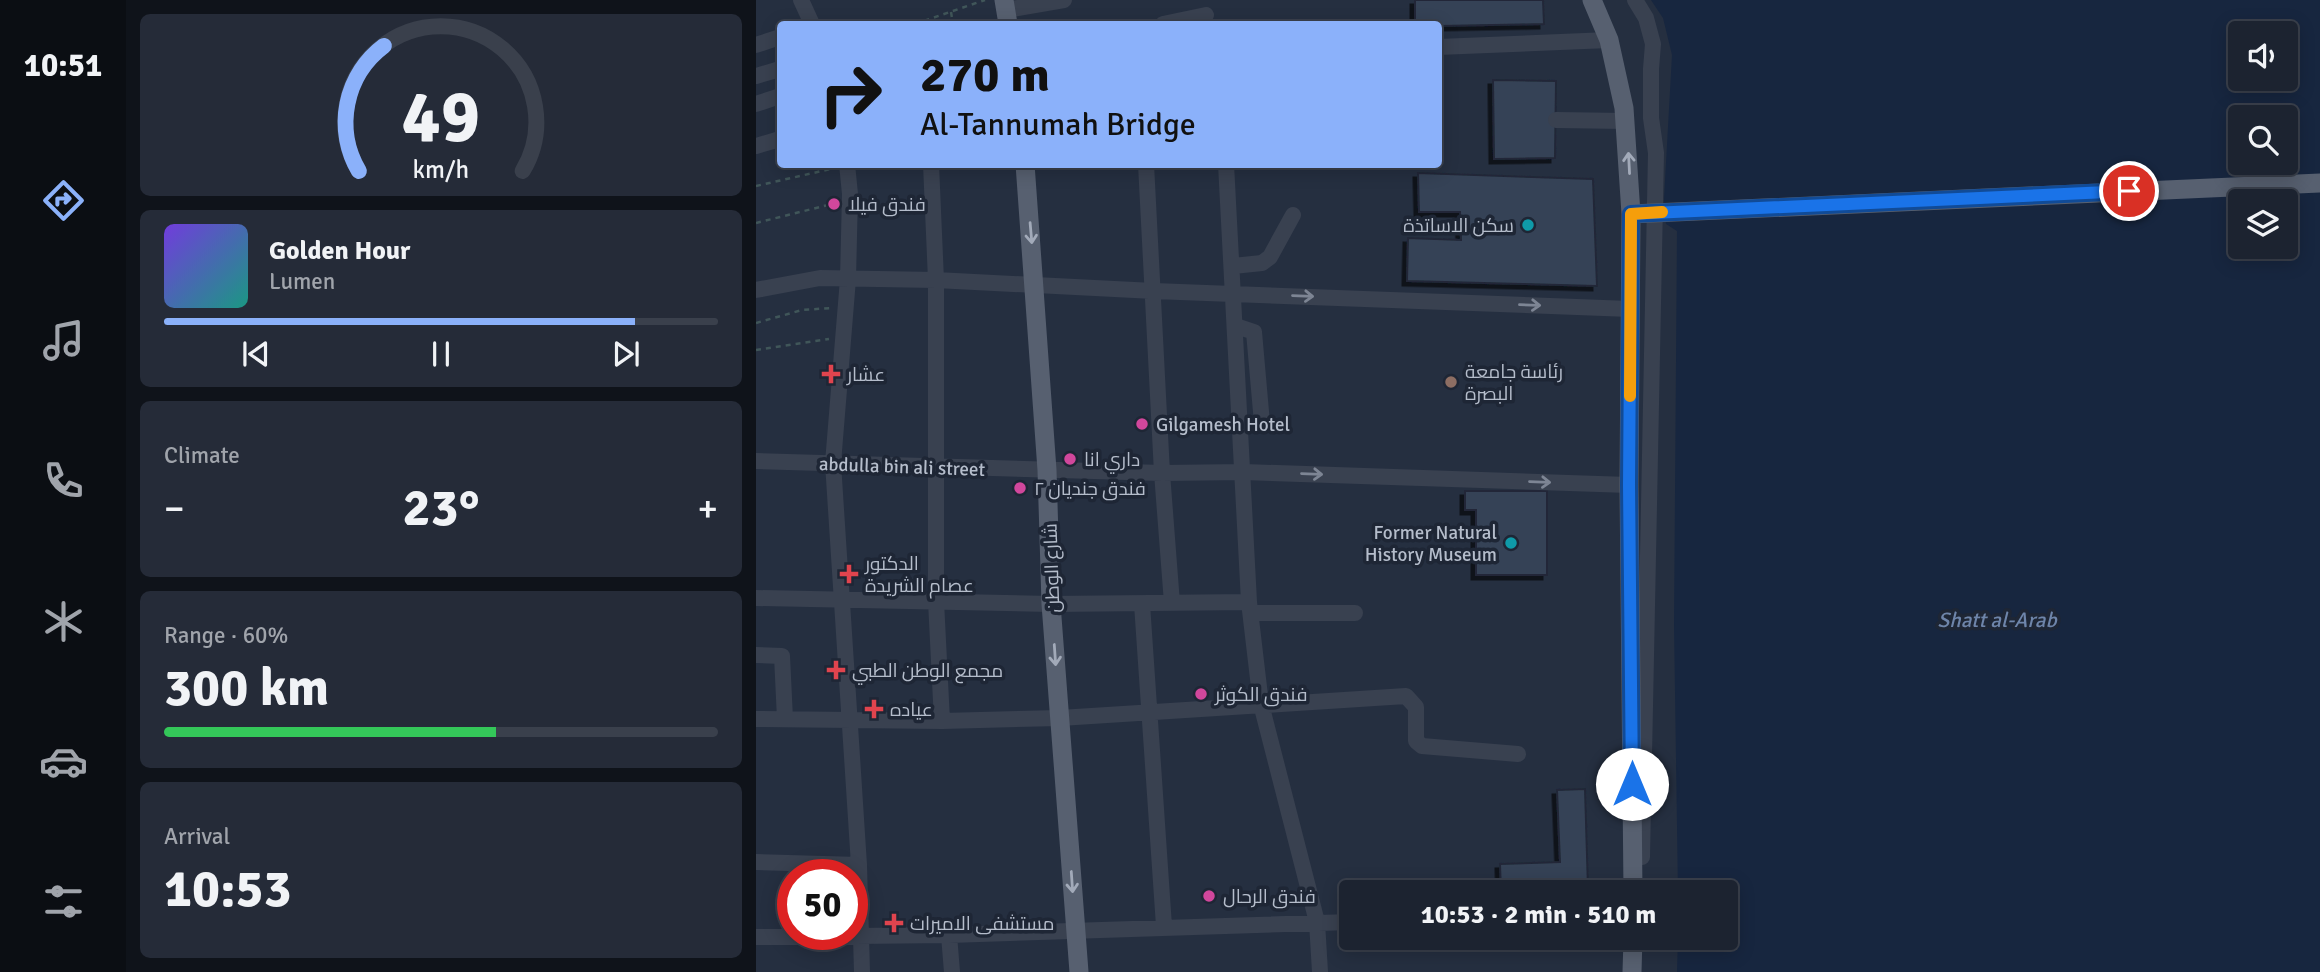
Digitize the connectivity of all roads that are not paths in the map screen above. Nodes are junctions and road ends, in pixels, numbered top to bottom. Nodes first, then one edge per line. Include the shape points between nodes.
1 (801, 0) edge
2 (1064, 0) edge
3 (1592, 0) edge
4 (1635, 0) edge
5 (1006, 11) edge
6 (1206, 13) edge
7 (811, 21) edge
8 (1175, 21) edge
9 (777, 38) edge
10 (1609, 40) junction
11 (756, 45) edge
12 (1442, 47) edge
13 (777, 70) edge
14 (756, 76) edge
15 (777, 97) edge
16 (756, 104) edge
17 (1556, 120) dead end
18 (1625, 121) junction
19 (777, 140) edge
20 (756, 146) edge
21 (847, 168) edge
22 (931, 168) edge
23 (1025, 168) edge
24 (1146, 168) edge
25 (1226, 168) edge
26 (2320, 183) edge
27 (1631, 214) junction
28 (1293, 215) dead end
29 (1233, 266) junction
30 (848, 279) junction
31 (936, 280) junction
32 (1035, 285) junction
33 (756, 289) edge
34 (1154, 291) junction
35 (1235, 293) junction
36 (1630, 309) junction
37 (1236, 326) junction
38 (1262, 423) dead end
39 (757, 459) edge
40 (833, 463) junction
41 (937, 467) junction
42 (1047, 470) junction
43 (1244, 472) junction
44 (1162, 473) junction
45 (1629, 485) junction
46 (756, 598) edge
47 (841, 599) junction
48 (936, 601) junction
49 (1172, 603) junction
50 (1051, 604) junction
51 (1142, 604) junction
52 (1250, 607) junction
53 (1355, 613) dead end
54 (756, 655) edge
55 (1261, 704) junction
56 (1151, 712) junction
57 (1060, 718) junction
58 (756, 719) edge
59 (785, 719) junction
60 (849, 720) junction
61 (942, 721) junction
62 (1518, 754) dead end
63 (859, 859) edge
64 (756, 862) edge
65 (777, 863) edge
66 (1633, 880) edge
67 (1641, 880) edge
68 (1317, 922) junction
69 (1339, 922) edge
70 (1164, 926) junction
71 (1076, 931) junction
72 (868, 935) edge
73 (949, 935) junction
74 (756, 937) edge
75 (777, 937) edge
76 (862, 950) edge
77 (1633, 950) edge
78 (1640, 950) edge
79 (862, 972) edge
80 (952, 972) edge
81 (1079, 972) edge
82 (1320, 972) edge
83 (1632, 972) edge
84 (1640, 972) edge

1 - 7 street
2 - 5 street
3 - 10 main road
4 - 67 street via 1653,44 1651,118 1656,163
6 - 8 street
9 - 11 street
10 - 12 street
10 - 18 main road
13 - 14 street
15 - 16 street
17 - 18 street
27 -> 18 main road
19 - 20 street
21 - 30 street
22 - 31 street
23 -> 32 main road, شارع الوطن
24 - 34 street
25 - 29 street
26 - 27 main road
27 - 36 main road
28 - 29 street via 1270,257 1262,263
29 - 35 street
30 - 31 street
30 - 33 street via 820,278
30 - 40 street
31 - 32 street
31 - 41 street
32 - 34 street
32 - 42 main road, شارع الوطن
34 - 35 street
34 - 44 street
35 -> 36 street
35 - 37 street
36 - 45 main road
37 - 38 street via 1254,332
37 - 43 street
39 - 40 street, abdulla bin ali street
40 - 41 street, abdulla bin ali street
40 - 47 street
41 - 42 street, abdulla bin ali street
41 - 48 street
42 - 44 street, abdulla bin ali street
42 - 50 main road, شارع الوطن
43 - 44 street, abdulla bin ali street
43 -> 45 street, abdulla bin ali street
43 - 52 street
44 - 49 street
45 - 66 main road
46 - 47 street
47 - 48 street
47 - 60 street
48 - 50 street
48 - 61 street
49 - 51 street
49 - 52 street
50 - 51 street
50 -> 57 main road, شارع الوطن
51 - 56 street
52 - 53 street
52 - 55 street
54 - 59 street via 782,656
55 - 56 street
55 - 62 street via 1406,696 1416,707 1416,741 1422,746
55 - 68 street
56 - 57 street
56 - 70 street
57 - 61 street
57 -> 71 main road, شارع الوطن
58 - 59 street
59 - 60 street
60 - 61 street
60 - 63 street
64 - 65 street
68 - 69 street
68 - 70 street
68 - 82 street
70 - 71 street
71 - 73 street
71 - 81 main road, شارع الوطن
72 - 73 street
73 - 80 street
74 - 75 street
76 - 79 street
77 - 83 main road
78 - 84 street

